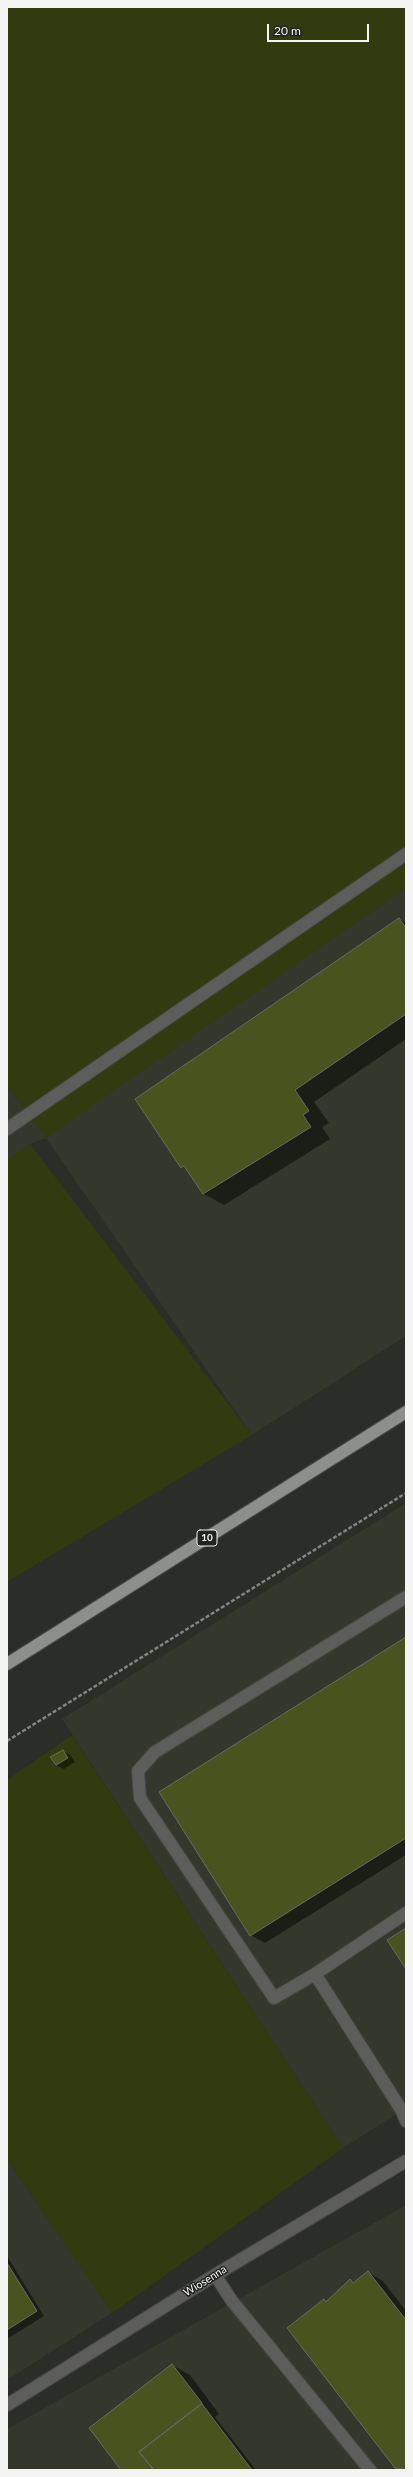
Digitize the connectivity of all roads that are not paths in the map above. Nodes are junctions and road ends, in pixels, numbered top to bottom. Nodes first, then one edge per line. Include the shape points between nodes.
1 (406, 854) edge
2 (7, 1129) edge
3 (406, 1412) edge
4 (406, 1597) edge
5 (7, 1664) edge
6 (406, 1913) edge
7 (315, 1974) junction
8 (406, 2121) edge
9 (406, 2161) edge
10 (215, 2275) junction
11 (7, 2405) edge
12 (370, 2470) edge

1 - 2 lane
3 - 5 main road, 10
4 - 7 lane via 155,1752 138,1771 140,1798 274,1998
6 - 7 lane
7 - 8 lane
9 - 10 lane, Wiosenna
10 - 11 lane, Wiosenna
10 - 12 lane via 232,2301

